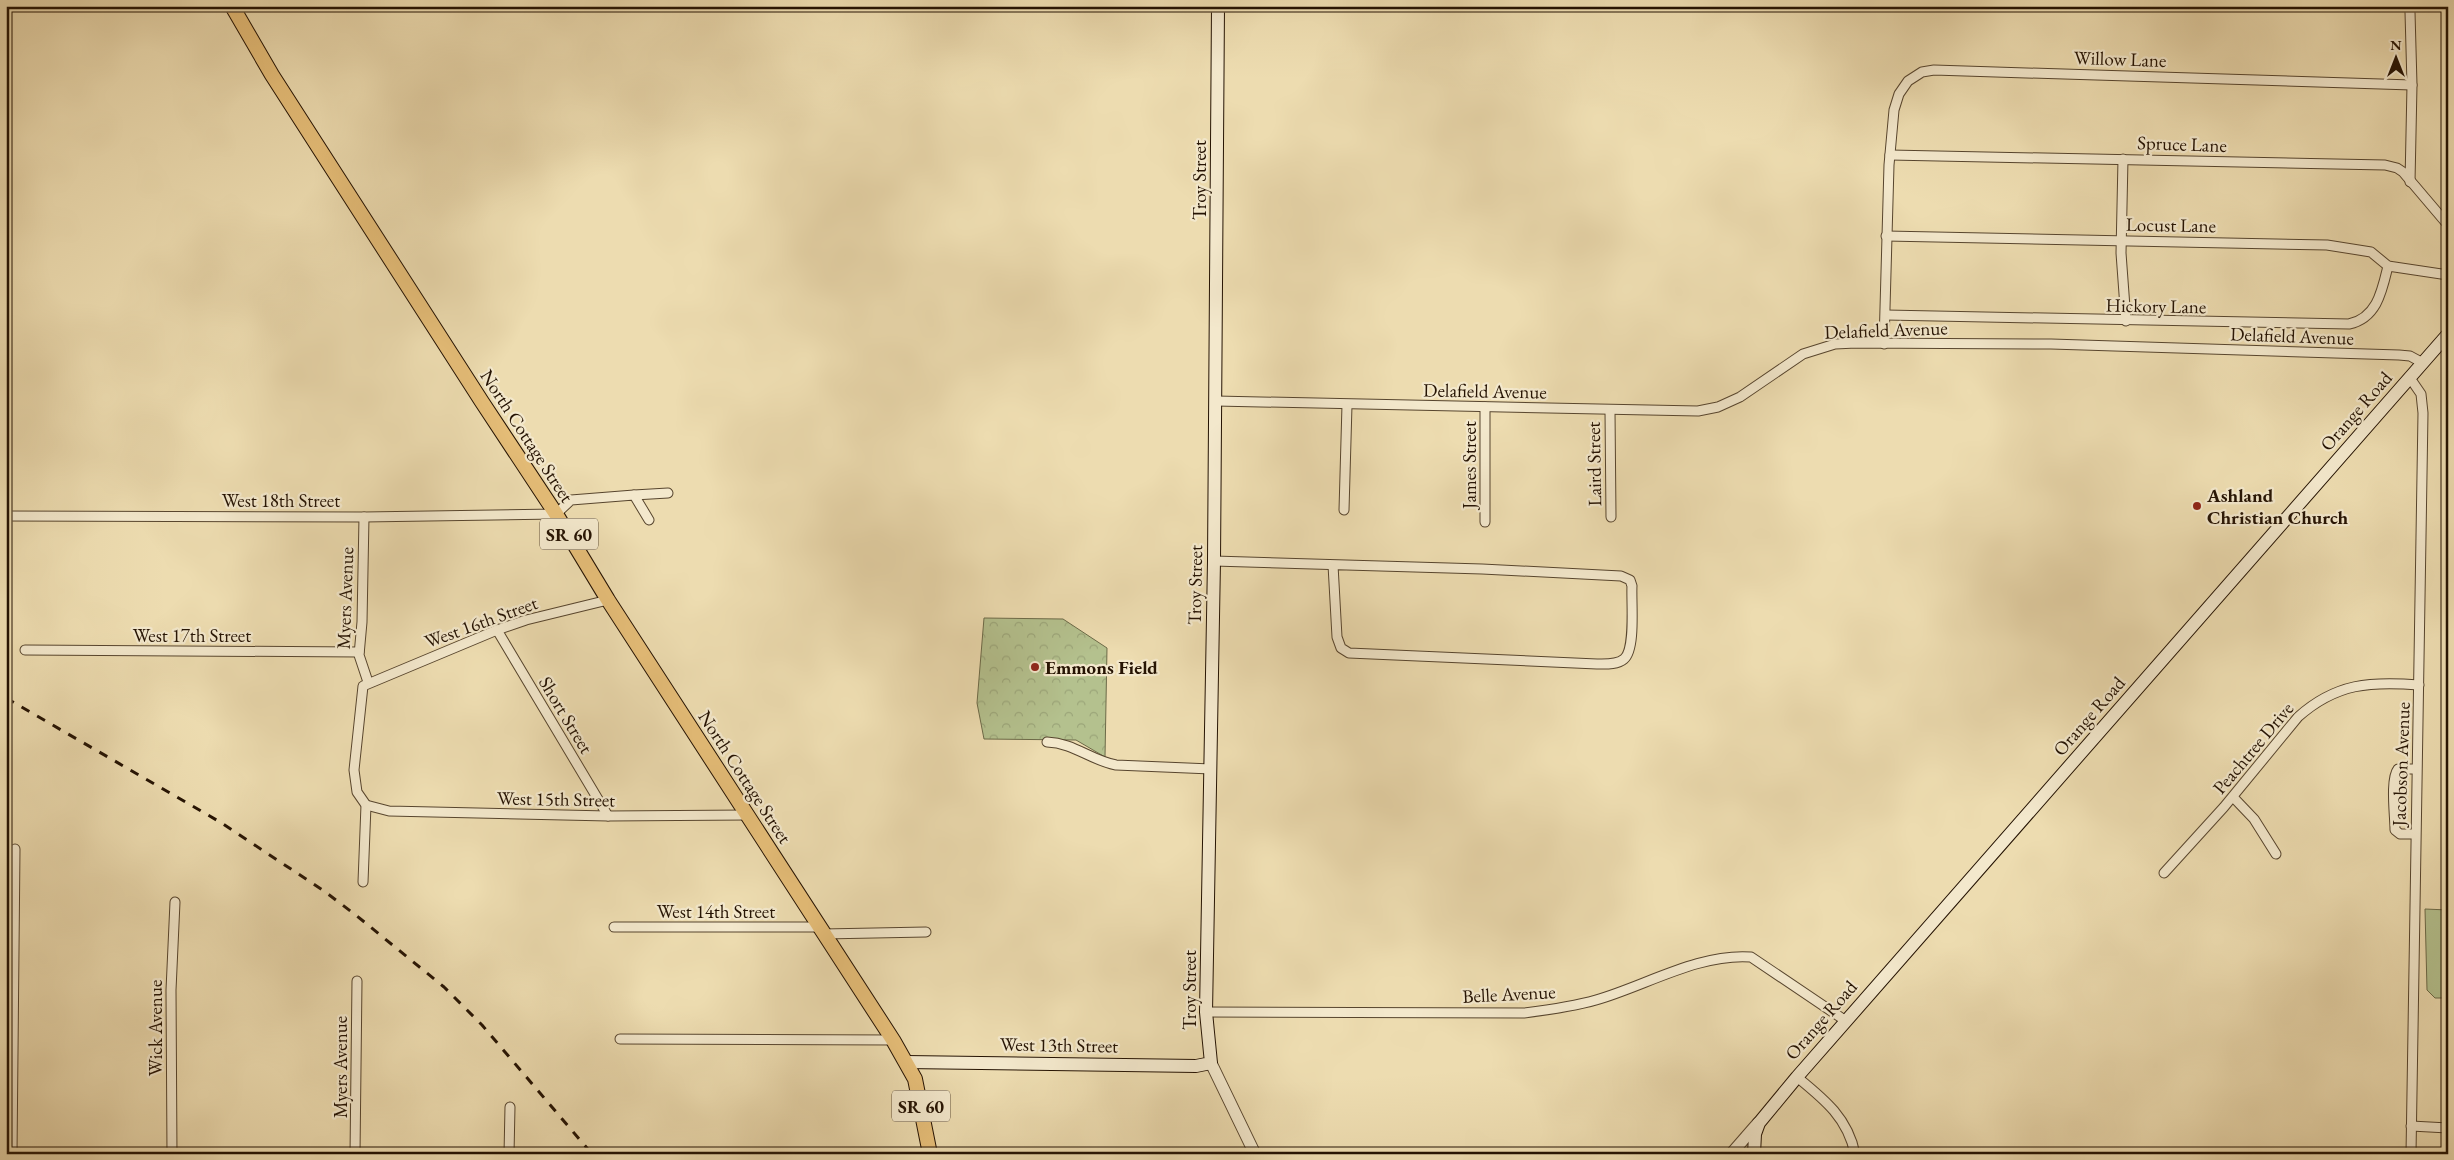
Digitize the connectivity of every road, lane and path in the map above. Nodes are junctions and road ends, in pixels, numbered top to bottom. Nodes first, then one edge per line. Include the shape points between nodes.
1 (232, 6) edge
2 (1218, 6) edge
3 (2410, 12) dead end
4 (2412, 85) junction
5 (1890, 155) junction
6 (2123, 159) junction
7 (2410, 182) junction
8 (2448, 225) edge
9 (1886, 236) junction
10 (2121, 240) junction
11 (2388, 266) junction
12 (2445, 273) edge
13 (1886, 315) junction
14 (2126, 322) junction
15 (2448, 334) edge
16 (1884, 344) junction
17 (2423, 363) junction
18 (2410, 378) junction
19 (1216, 401) junction
20 (1347, 405) junction
21 (1485, 407) junction
22 (1610, 411) junction
23 (668, 492) dead end
24 (634, 495) junction
25 (1344, 510) dead end
26 (556, 514) junction
27 (6, 516) edge
28 (364, 516) junction
29 (1611, 517) dead end
30 (648, 520) dead end
31 (1485, 522) dead end
32 (1214, 561) junction
33 (1332, 565) junction
34 (608, 600) junction
35 (497, 630) junction
36 (25, 650) dead end
37 (359, 652) junction
38 (368, 682) junction
39 (2419, 685) junction
40 (1047, 742) dead end
41 (1211, 769) junction
42 (2416, 769) junction
43 (2233, 797) junction
44 (366, 805) junction
45 (747, 815) junction
46 (608, 816) junction
47 (2415, 834) junction
48 (15, 849) dead end
49 (2276, 854) dead end
50 (2164, 873) dead end
51 (364, 882) dead end
52 (175, 902) dead end
53 (614, 927) dead end
54 (821, 930) junction
55 (926, 932) dead end
56 (357, 981) dead end
57 (1206, 1012) junction
58 (1846, 1021) junction
59 (620, 1039) dead end
60 (893, 1040) junction
61 (906, 1062) junction
62 (1211, 1063) junction
63 (1798, 1077) junction
64 (510, 1107) dead end
65 (2411, 1126) junction
66 (1757, 1128) junction
67 (2448, 1128) edge
68 (12, 1154) edge
69 (172, 1154) edge
70 (355, 1154) edge
71 (509, 1154) edge
72 (930, 1154) edge
73 (1255, 1154) edge
74 (1731, 1154) edge
75 (1754, 1154) edge
76 (1855, 1154) edge
77 (2411, 1154) edge

1 - 26 main road, North Cottage Street / SR 60 via 272,75
2 - 19 main road, Troy Street
3 - 4 street
4 - 5 street, Willow Lane via 1934,70 1916,75 1899,94 1894,110
4 - 7 street
5 - 6 street, Spruce Lane
5 - 9 street, Willow Lane
6 - 7 street, Spruce Lane via 2373,164 2397,168
6 - 10 street
7 - 8 street, Spruce Lane
9 - 10 street, Locust Lane
9 - 13 street, Willow Lane
10 - 11 street, Locust Lane via 2348,247 2372,252
10 - 14 street
11 - 12 street
11 - 14 street, Hickory Lane via 2376,305 2356,323
13 - 14 street, Hickory Lane
13 - 16 street, Willow Lane
15 - 17 main road, Orange Road
16 - 17 street, Delafield Avenue via 2051,344 2399,355 2410,356
16 - 22 street, Delafield Avenue via 1819,347 1784,365 1740,397 1718,407 1698,411
17 - 18 main road, Orange Road
18 - 39 street, Jacobson Avenue via 2420,394 2423,413
18 - 58 main road, Orange Road
19 - 20 street, Delafield Avenue
19 - 32 main road, Troy Street
20 - 21 street, Delafield Avenue
20 - 25 street
21 - 22 street, Delafield Avenue
21 - 31 street, James Street
22 - 29 street, Laird Street
23 - 24 street
24 - 26 street via 571,500
24 - 30 street
26 - 28 street, West 18th Street
26 - 34 main road, North Cottage Street / SR 60
27 - 28 street, West 18th Street
28 - 37 street, Myers Avenue
32 - 33 street
32 - 41 main road, Troy Street
33 - 33 street via 1337,637 1341,648 1349,653 1597,664 1621,661 1628,655 1632,586 1626,577
34 - 35 street, West 16th Street
34 - 45 main road, North Cottage Street / SR 60
35 - 38 street, West 16th Street
35 - 46 street, Short Street
36 - 37 street, West 17th Street
37 - 38 street, Myers Avenue
38 - 44 street via 362,691 354,770 356,792
39 - 42 street, Jacobson Avenue
39 - 43 street, Peachtree Drive via 2355,685 2315,703 2298,717
40 - 41 street via 1067,744 1116,766
41 - 57 main road, Troy Street
42 - 47 street, Jacobson Avenue
42 - 47 street via 2398,769 2394,782 2395,830 2400,834
43 - 49 street via 2254,820
43 - 50 street, Peachtree Drive
44 - 46 street, West 15th Street via 388,812
44 - 51 street
45 - 46 street, West 15th Street
45 - 54 main road, North Cottage Street / SR 60
47 - 65 street, Jacobson Avenue
48 - 68 street
52 - 69 street, Wick Avenue via 171,990
53 - 54 street, West 14th Street
54 - 55 street, West 14th Street
54 - 60 main road, North Cottage Street / SR 60
56 - 70 street, Myers Avenue
57 - 58 street, Belle Avenue via 1524,1013 1597,1000 1658,977 1724,957 1739,956 1751,957
57 - 62 main road, Troy Street
58 - 63 main road, Orange Road
59 - 60 street
60 - 61 main road, North Cottage Street / SR 60
61 - 62 main road, West 13th Street via 1196,1066
61 - 72 main road, SR 60 via 919,1093
62 - 73 street, Troy Street
63 - 66 main road, Orange Road
63 - 76 street via 1840,1116
64 - 71 street
65 - 67 street
65 - 77 street, Jacobson Avenue
66 - 74 street, Orange Road
66 - 75 main road

